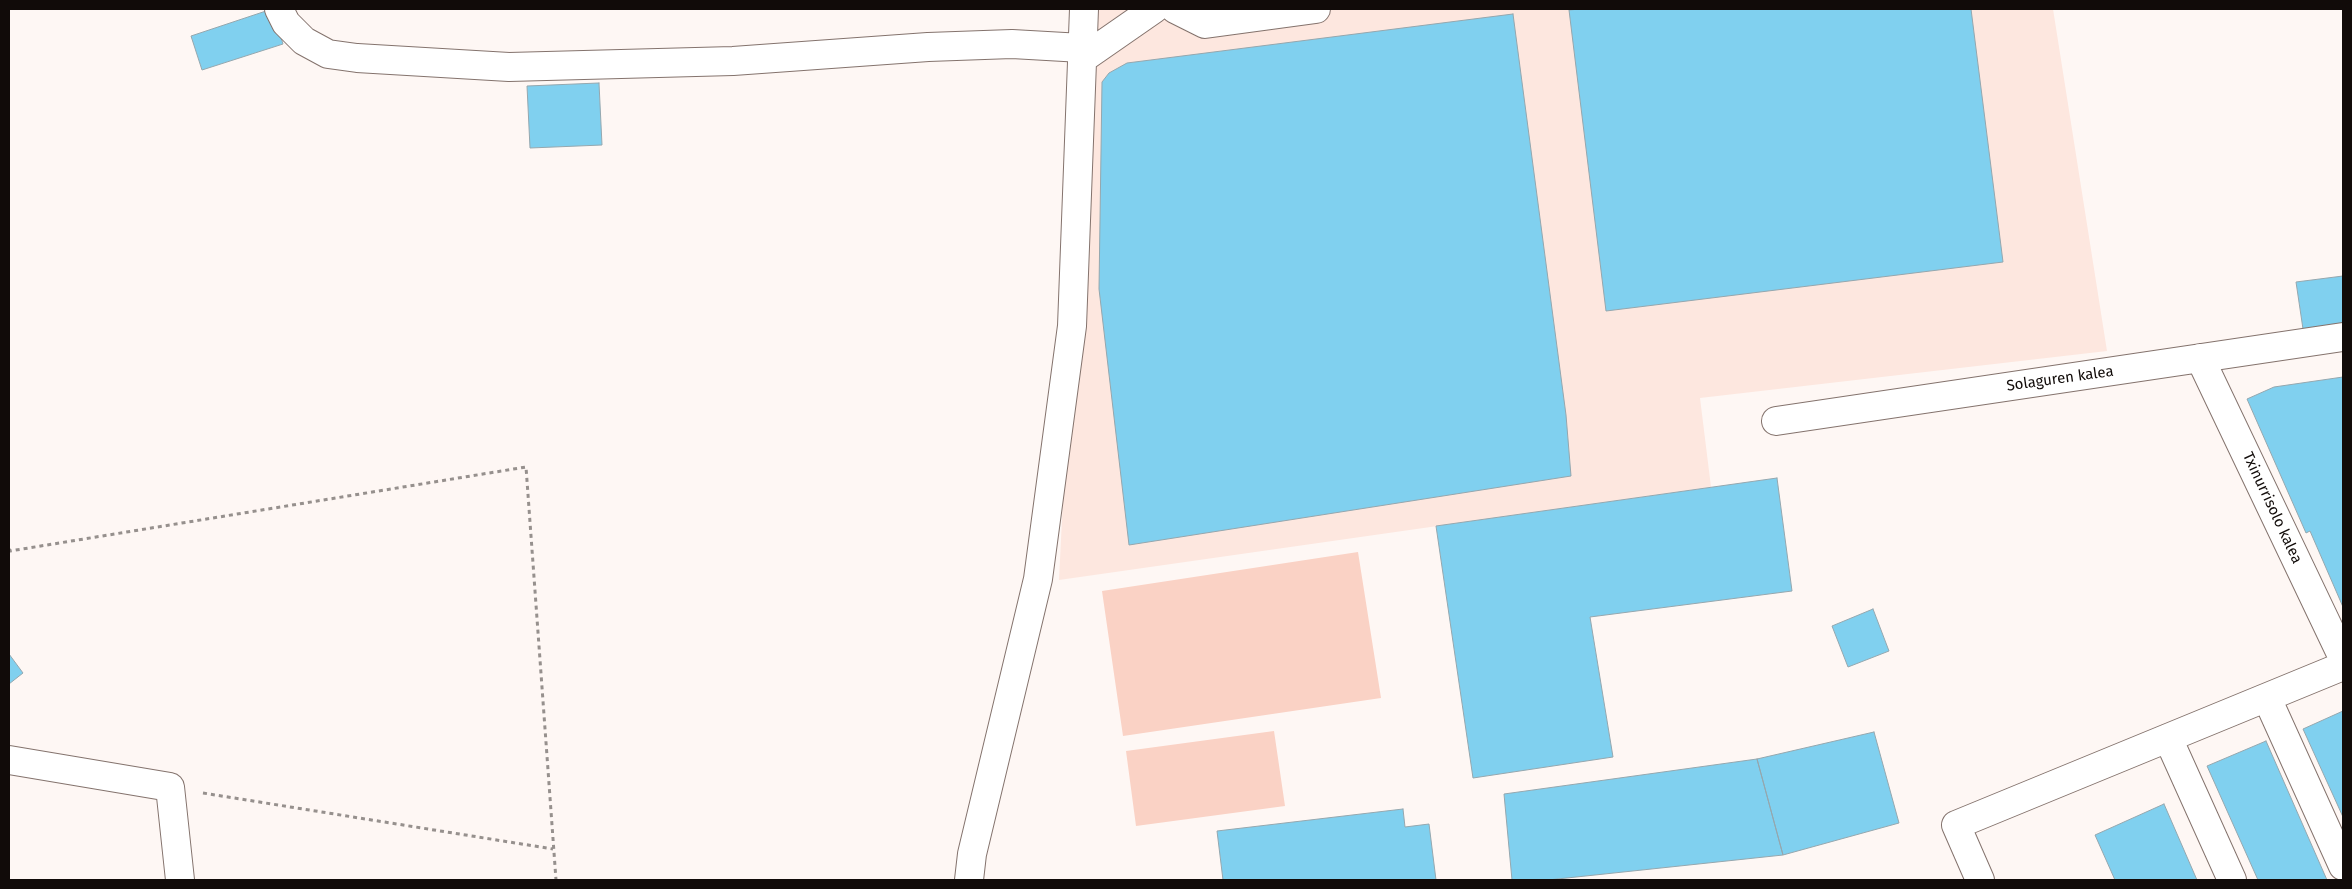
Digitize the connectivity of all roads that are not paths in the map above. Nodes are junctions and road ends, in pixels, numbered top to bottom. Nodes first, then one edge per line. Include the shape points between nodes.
1 (279, 9) edge
2 (1084, 9) edge
3 (1154, 9) edge
4 (1175, 9) edge
5 (1316, 9) edge
6 (1082, 53) junction
7 (2343, 337) edge
8 (2200, 358) junction
9 (1776, 421) dead end
10 (2343, 658) edge
11 (2343, 666) edge
12 (2267, 698) junction
13 (2168, 738) junction
14 (9, 760) edge
15 (2343, 866) edge
16 (180, 880) edge
17 (969, 880) edge
18 (1980, 880) edge
19 (2232, 880) edge

1 - 6 street via 304,41 328,54 509,67 733,60 1012,44
2 - 6 street
3 - 6 street
4 - 5 street via 1205,24
6 - 17 street via 1072,326 1039,569 972,854
7 - 8 street, Solaguren kalea
8 - 9 street, Solaguren kalea
8 - 10 street, Txinurrisolo kalea
11 - 12 street
12 - 13 street
12 - 15 street
13 - 18 street via 1956,825
13 - 19 street
14 - 16 street via 170,787

